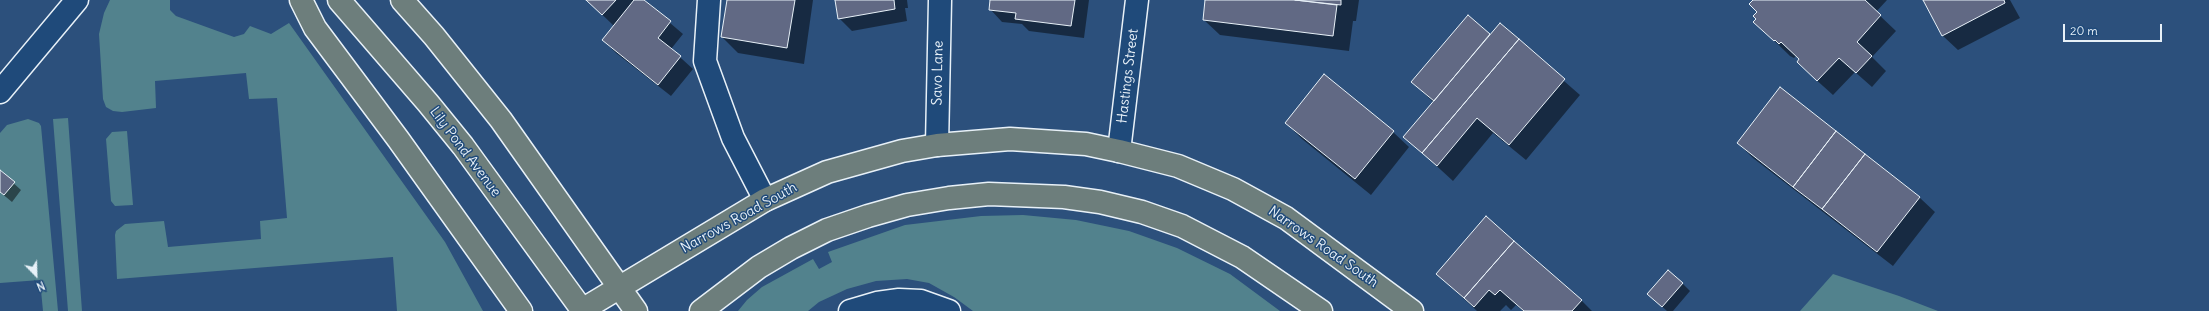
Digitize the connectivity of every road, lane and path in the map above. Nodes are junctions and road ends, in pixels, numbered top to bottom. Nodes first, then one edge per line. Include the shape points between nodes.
1 (77, 0) edge
2 (301, 0) edge
3 (339, 0) edge
4 (402, 0) edge
5 (709, 0) edge
6 (940, 0) edge
7 (1137, 0) edge
8 (0, 92) edge
9 (937, 145) junction
10 (1119, 151) junction
11 (765, 200) junction
12 (620, 287) junction
13 (732, 288) junction
14 (520, 311) edge
15 (582, 311) edge
16 (636, 311) edge
17 (701, 311) edge
18 (725, 311) edge
19 (850, 311) edge
20 (949, 311) edge
21 (1321, 311) edge
22 (1412, 311) edge

1 - 8 street
2 - 14 main road via 315,28 398,138
3 - 15 main road, Lily Pond Avenue via 448,128
4 - 12 main road via 501,120
5 - 11 street via 705,61 733,138
6 - 9 street, Savo Lane
7 - 10 street, Hastings Street
9 - 10 main road, Narrows Road South via 977,141 1040,140 1086,144
9 - 11 main road, Narrows Road South via 902,151 828,172
10 - 22 main road, Narrows Road South via 1178,166 1233,188 1286,218
11 - 12 main road, Narrows Road South
12 - 15 main road, Narrows Road South
12 - 16 main road
13 - 17 main road
13 - 18 main road
13 - 21 main road via 759,267 791,248 827,230 868,216 949,198 989,194 1027,195 1100,202 1142,212 1182,226 1242,257
19 - 20 street via 899,300 921,301

